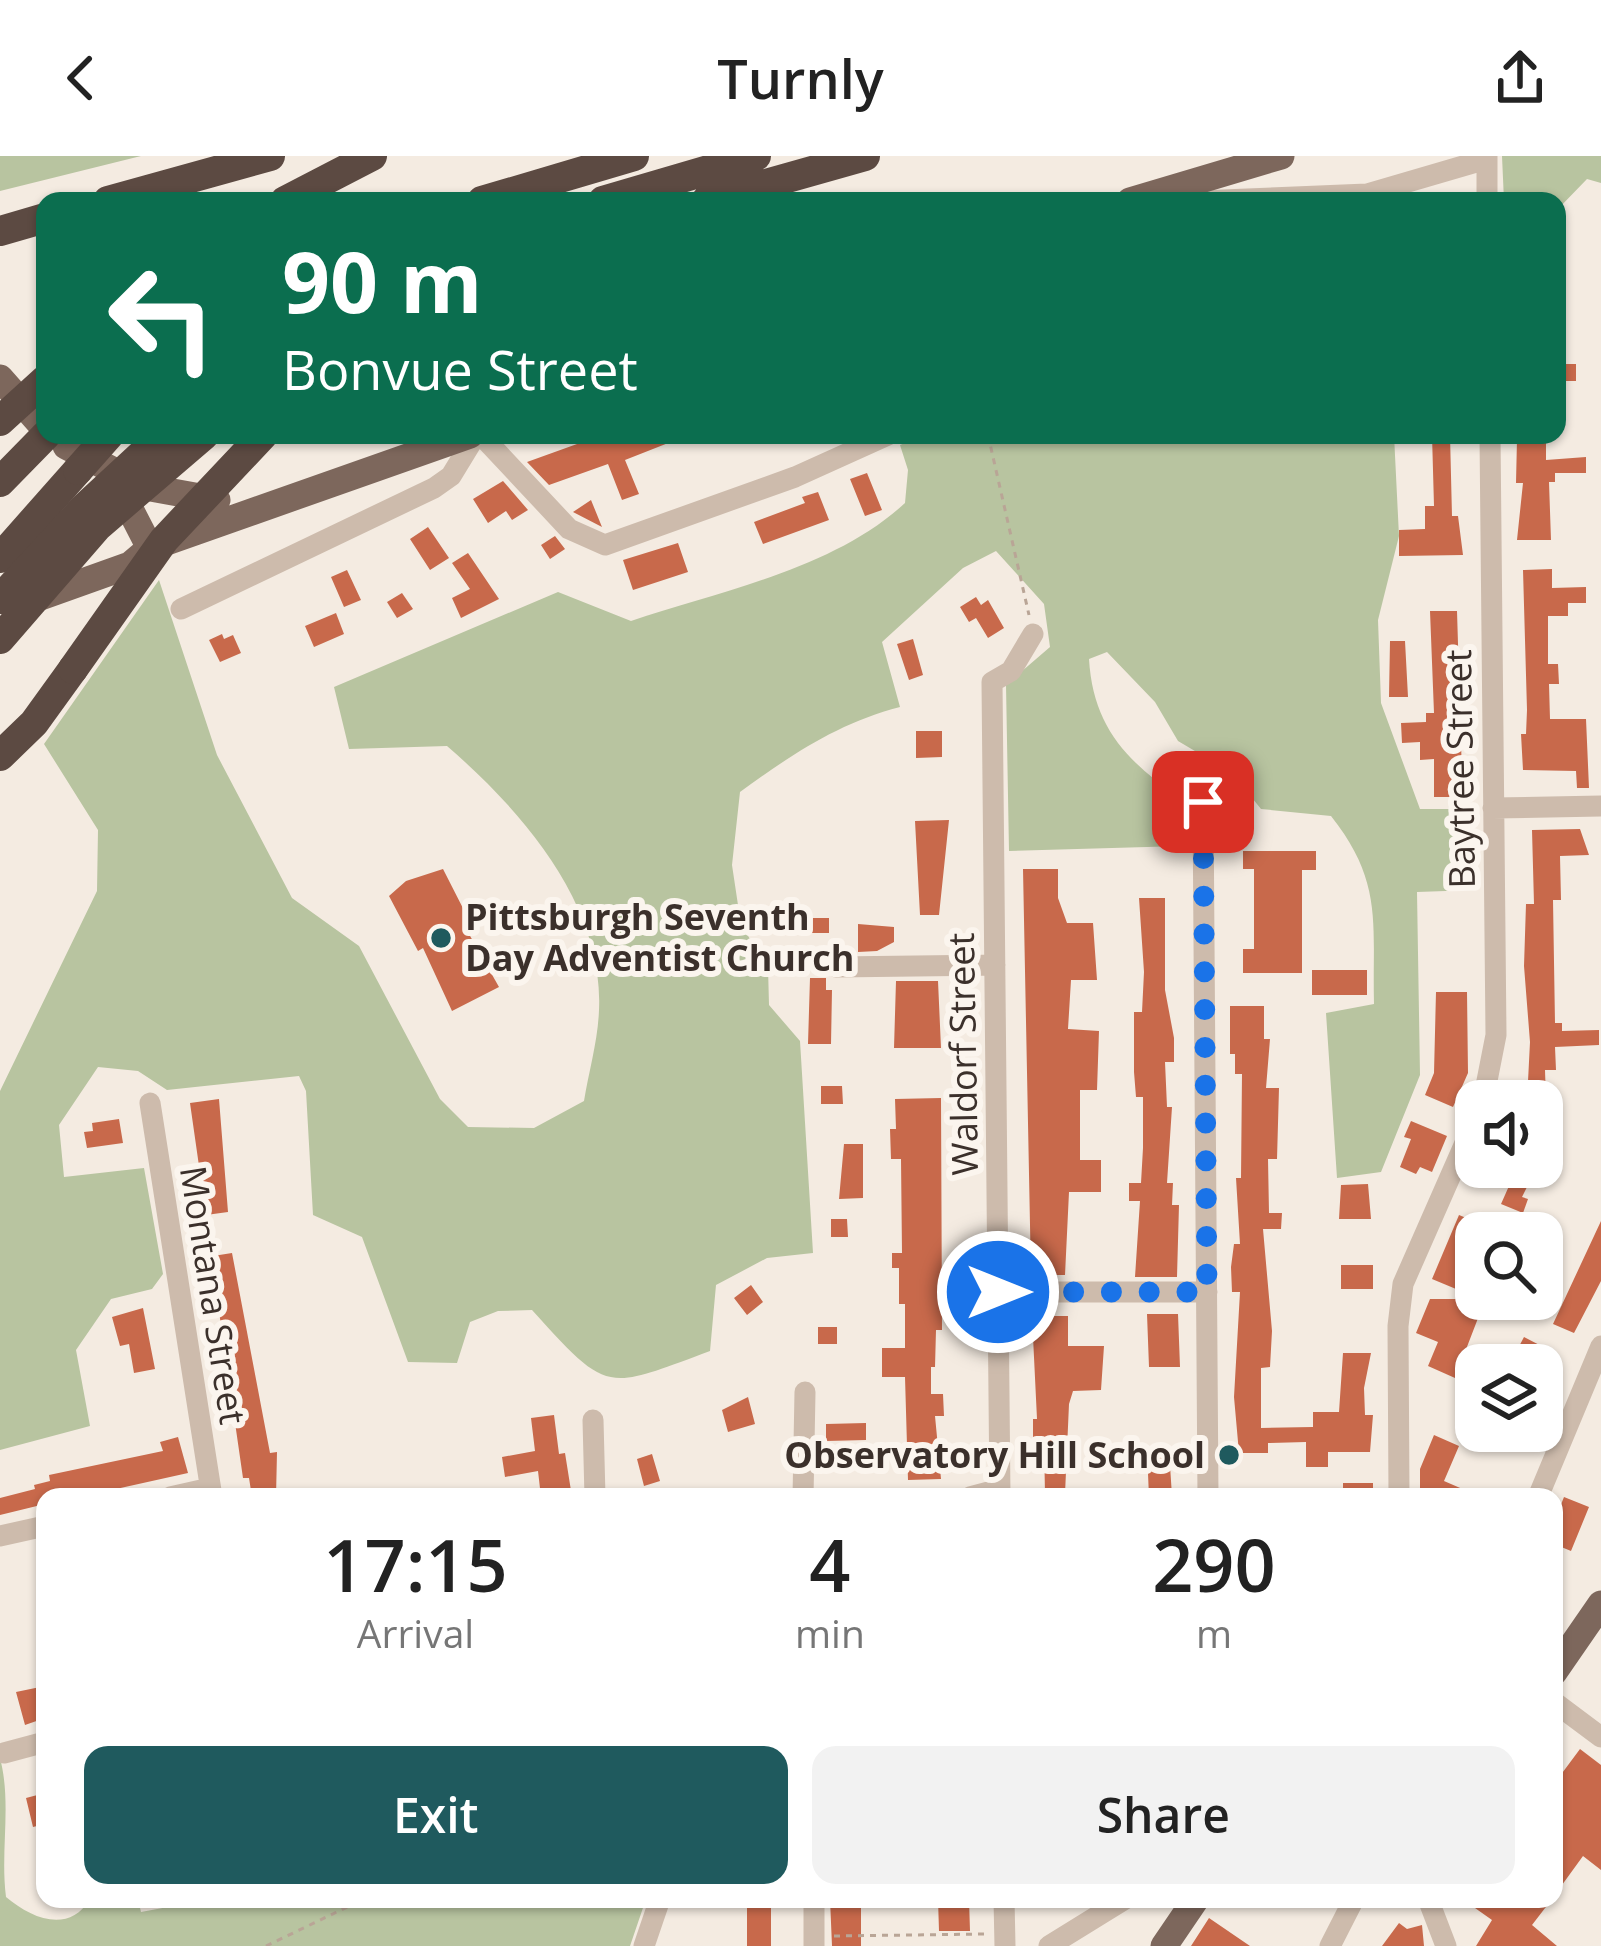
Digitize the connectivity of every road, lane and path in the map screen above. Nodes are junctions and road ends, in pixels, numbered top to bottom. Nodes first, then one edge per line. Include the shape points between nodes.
1 (270, 156) edge
2 (372, 156) edge
3 (634, 156) edge
4 (756, 156) edge
5 (865, 156) edge
6 (1281, 156) edge
7 (1487, 158) edge
8 (140, 192) edge
9 (302, 192) edge
10 (512, 192) edge
11 (634, 192) edge
12 (738, 192) edge
13 (1160, 192) edge
14 (1374, 192) edge
15 (1487, 192) edge
16 (36, 221) edge
17 (0, 231) edge
18 (0, 378) edge
19 (36, 388) edge
20 (36, 419) edge
21 (0, 421) edge
22 (56, 444) edge
23 (56, 444) edge
24 (56, 444) edge
25 (58, 444) edge
26 (59, 444) edge
27 (153, 444) edge
28 (194, 444) edge
29 (254, 444) edge
30 (449, 444) edge
31 (471, 444) edge
32 (485, 444) edge
33 (868, 444) edge
34 (990, 444) edge
35 (1490, 444) edge
36 (0, 482) edge
37 (281, 500) junction
38 (0, 530) edge
39 (150, 548) junction
40 (0, 557) edge
41 (0, 596) edge
42 (181, 609) dead end
43 (0, 612) edge
44 (1033, 634) joint
45 (0, 639) edge
46 (0, 756) edge
47 (1203, 802) dead end
48 (1601, 806) edge
49 (1493, 808) junction
50 (995, 965) junction
51 (836, 967) dead end
52 (1487, 1080) edge
53 (150, 1103) dead end
54 (1455, 1164) edge
55 (998, 1292) junction
56 (1207, 1292) junction
57 (1601, 1346) edge
58 (805, 1391) dead end
59 (592, 1420) dead end
60 (210, 1488) edge
61 (595, 1488) edge
62 (802, 1488) edge
63 (1000, 1488) edge
64 (1208, 1488) edge
65 (1400, 1488) edge
66 (1542, 1488) edge
67 (36, 1528) edge
68 (0, 1536) edge
69 (1601, 1604) edge
70 (1563, 1659) edge
71 (1563, 1709) edge
72 (1601, 1737) edge
73 (36, 1744) edge
74 (4, 1753) dead end
75 (345, 1908) edge
76 (657, 1908) edge
77 (814, 1908) edge
78 (1004, 1908) edge
79 (1110, 1908) edge
80 (1190, 1908) edge
81 (1349, 1908) edge
82 (1431, 1908) edge
83 (1005, 1940) edge
84 (814, 1941) edge
85 (266, 1946) edge
86 (644, 1946) edge
87 (1049, 1946) edge
88 (1164, 1946) edge
89 (1330, 1946) edge
90 (1446, 1946) edge

1 - 8 highway
2 - 9 highway
3 - 10 highway
4 - 11 highway
5 - 12 highway
6 - 13 main road
7 - 14 street
7 - 15 street
16 - 17 highway
18 - 20 main road
19 - 21 highway, bridge
22 - 36 highway
23 - 38 highway
24 - 40 highway
25 - 39 main road via 122,500
26 - 37 main road via 166,493
27 - 41 highway, bridge
28 - 45 highway, bridge via 98,526
29 - 46 highway, bridge via 190,508 34,723
30 - 37 main road
31 - 42 street via 434,488
32 - 33 street via 569,529 605,545
34 - 44 path
35 - 49 street, Baytree Street
37 - 39 main road
39 - 41 main road via 124,548
39 - 43 main road via 130,565
44 - 50 street, Waldorf Street via 1011,671 992,682
47 - 56 street
48 - 49 street
49 - 52 street, Baytree Street via 1496,1035
50 - 51 street
50 - 55 street, Waldorf Street
53 - 60 street, Montana Street
54 - 65 street via 1400,1299
55 - 56 street
55 - 63 street, Waldorf Street
56 - 64 street
57 - 66 street
58 - 62 street
59 - 61 street
67 - 68 street
69 - 70 main road
71 - 72 street
73 - 74 street
75 - 85 path
76 - 86 street
77 - 84 street
78 - 83 street
79 - 87 street
80 - 88 main road
81 - 89 street
82 - 90 street
83 - 84 path

